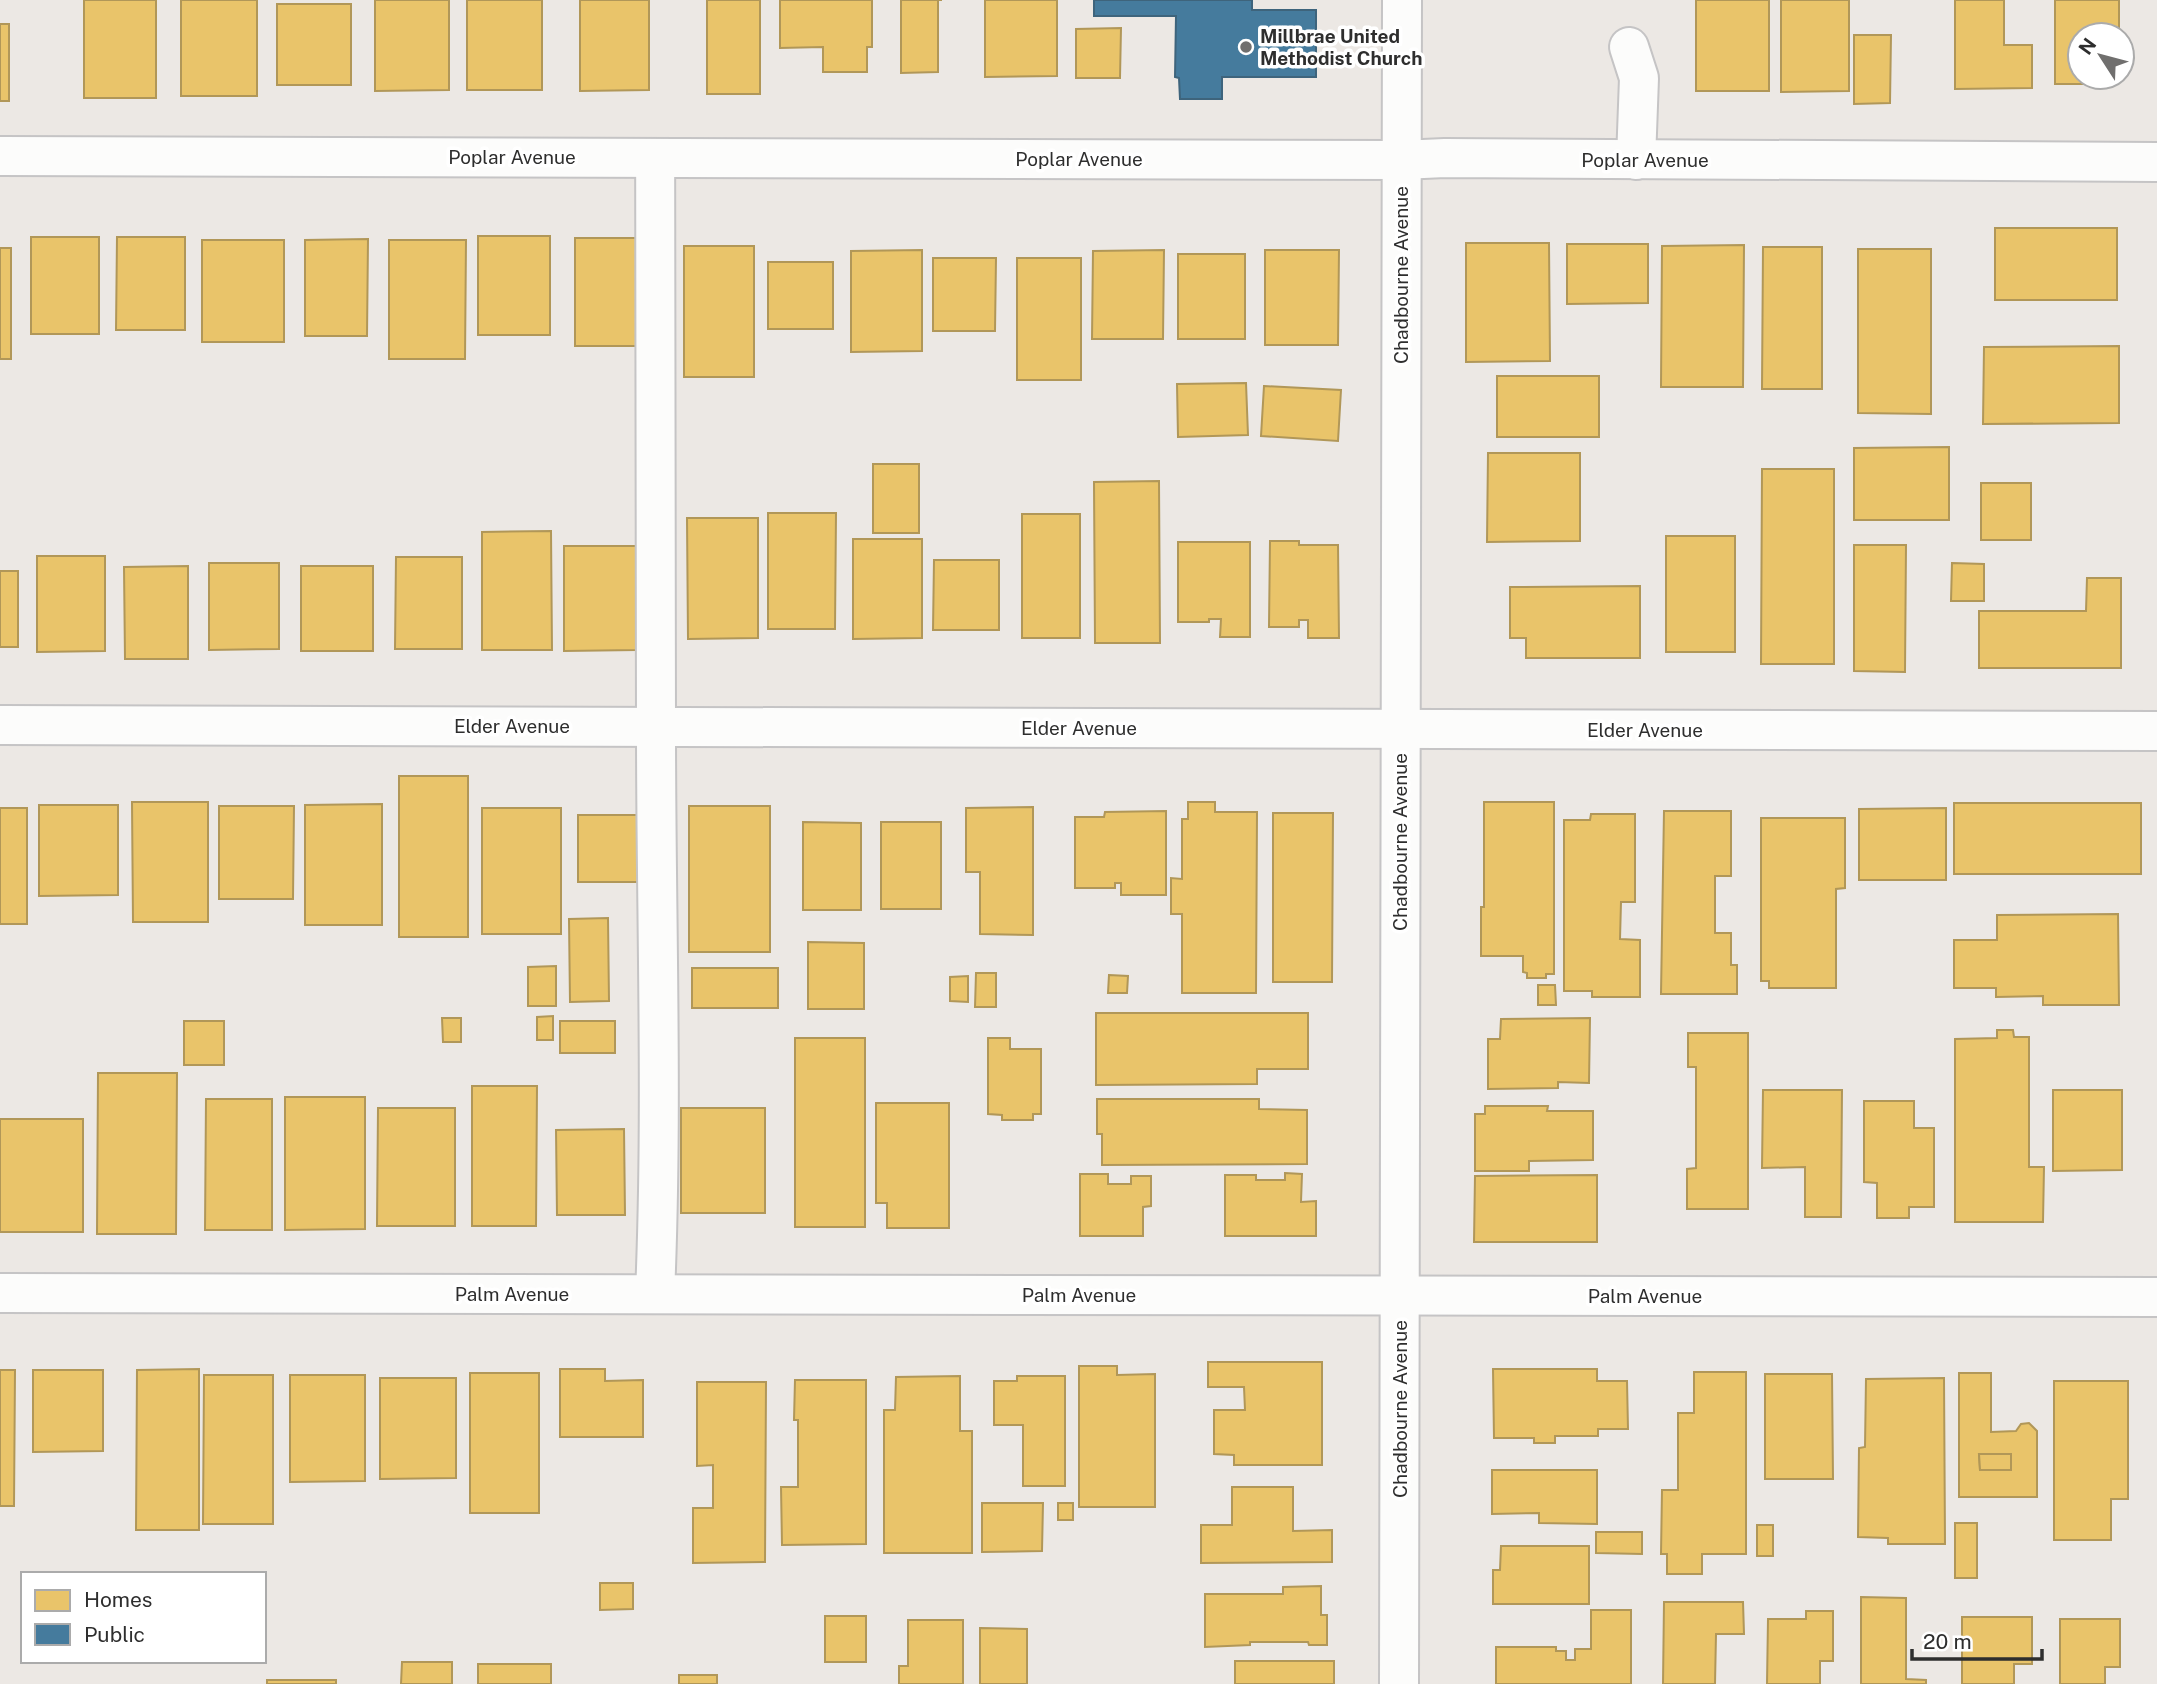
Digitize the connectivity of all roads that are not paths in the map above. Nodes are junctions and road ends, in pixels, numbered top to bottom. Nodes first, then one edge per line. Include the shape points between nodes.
1 (1402, 0) edge
2 (1629, 47) dead end
3 (0, 156) edge
4 (654, 158) junction
5 (1401, 160) junction
6 (1636, 160) junction
7 (2157, 162) edge
8 (0, 725) edge
9 (656, 727) junction
10 (1401, 729) junction
11 (2157, 731) edge
12 (0, 1293) edge
13 (654, 1294) junction
14 (1400, 1296) junction
15 (2157, 1297) edge
16 (1399, 1684) edge

1 - 5 street, Chadbourne Avenue
2 - 6 street via 1640,78
3 - 4 street, Poplar Avenue
4 - 5 street, Poplar Avenue
4 - 9 street
5 - 6 street, Poplar Avenue
5 - 10 street, Chadbourne Avenue
6 - 7 street, Poplar Avenue
8 - 9 street, Elder Avenue
9 - 10 street, Elder Avenue
9 - 13 street via 660,1042
10 - 11 street, Elder Avenue
10 - 14 street, Chadbourne Avenue
12 - 13 street, Palm Avenue
13 - 14 street, Palm Avenue
14 - 15 street, Palm Avenue
14 - 16 street, Chadbourne Avenue

